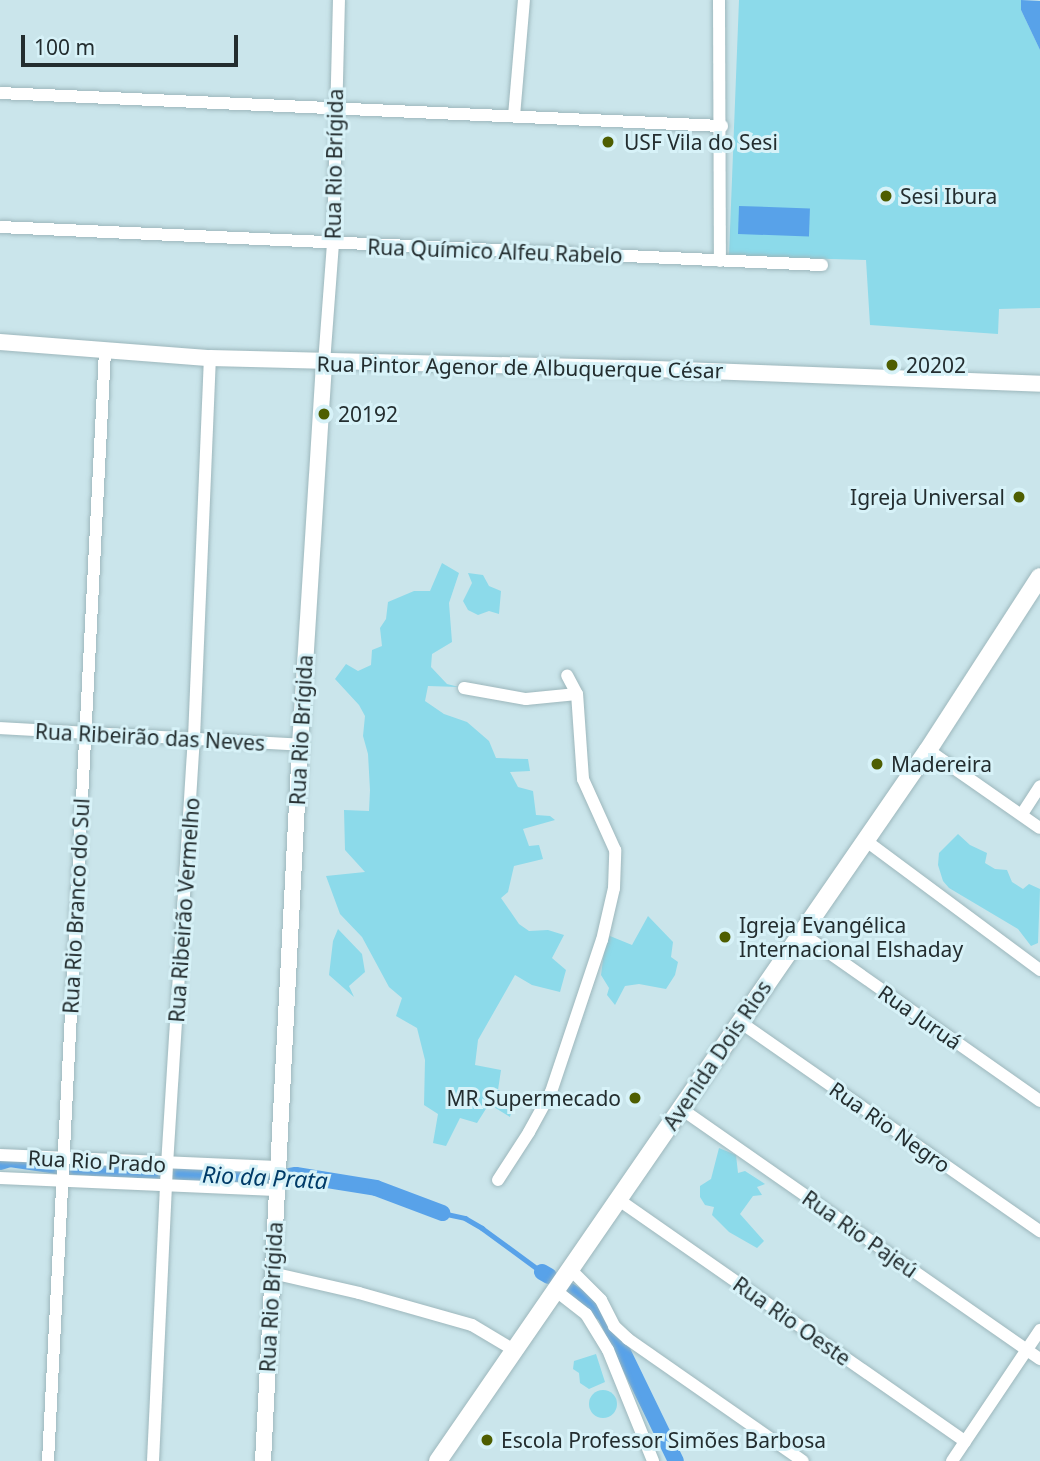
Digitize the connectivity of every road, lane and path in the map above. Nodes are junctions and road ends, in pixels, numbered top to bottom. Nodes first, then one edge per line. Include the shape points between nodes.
1 (339, 0) edge
2 (524, 0) edge
3 (719, 0) edge
4 (0, 93) edge
5 (335, 110) junction
6 (514, 116) junction
7 (722, 126) junction
8 (0, 227) edge
9 (332, 244) junction
10 (720, 261) junction
11 (822, 265) dead end
12 (0, 342) edge
13 (105, 352) junction
14 (210, 358) junction
15 (324, 363) junction
16 (1040, 384) edge
17 (1040, 577) edge
18 (567, 675) dead end
19 (464, 688) dead end
20 (577, 694) junction
21 (0, 728) edge
22 (84, 733) junction
23 (194, 738) junction
24 (300, 745) junction
25 (928, 750) junction
26 (1040, 786) edge
27 (1022, 814) junction
28 (1040, 828) edge
29 (865, 840) junction
30 (801, 933) junction
31 (1040, 970) edge
32 (740, 1023) junction
33 (1040, 1101) edge
34 (680, 1108) junction
35 (0, 1155) edge
36 (64, 1160) junction
37 (167, 1167) junction
38 (277, 1168) junction
39 (0, 1178) edge
40 (62, 1178) junction
41 (498, 1180) dead end
42 (167, 1185) junction
43 (276, 1189) junction
44 (619, 1200) junction
45 (1040, 1231) edge
46 (570, 1269) junction
47 (272, 1273) junction
48 (555, 1290) junction
49 (1040, 1330) edge
50 (514, 1350) junction
51 (1026, 1351) junction
52 (1040, 1359) edge
53 (965, 1441) junction
54 (48, 1461) edge
55 (153, 1461) edge
56 (263, 1461) edge
57 (438, 1461) edge
58 (653, 1461) edge
59 (803, 1461) edge
60 (952, 1461) edge

1 - 5 street, Rua Rio Brígida
2 - 6 street
3 - 7 street
4 - 5 street
5 - 6 street
5 - 9 street, Rua Rio Brígida
6 - 7 street
7 - 10 street
8 - 9 street, Rua Químico Alfeu Rabelo
9 - 10 street, Rua Químico Alfeu Rabelo
9 - 15 street, Rua Rio Brígida
10 - 11 street, Rua Químico Alfeu Rabelo
12 - 13 street, Rua Pintor Agenor de Albuquerque César
13 - 14 street, Rua Pintor Agenor de Albuquerque César
13 - 22 street, Rua Rio Branco do Sul
14 - 15 street, Rua Pintor Agenor de Albuquerque César
14 - 23 street, Rua Ribeirão Vermelho
15 - 16 street, Rua Pintor Agenor de Albuquerque César via 631,368
15 - 24 street, Rua Rio Brígida
17 - 25 main road, Avenida Dois Rios
18 - 20 street
19 - 20 street via 531,700
20 - 41 street via 583,779 613,841 614,888 602,940 551,1092
21 - 22 street, Rua Ribeirão das Neves
22 - 23 street, Rua Ribeirão das Neves
22 - 36 street, Rua Rio Branco do Sul
23 - 24 street, Rua Ribeirão das Neves
23 - 37 street, Rua Ribeirão Vermelho
24 - 38 street, Rua Rio Brígida
25 - 27 street
25 - 29 main road, Avenida Dois Rios
26 - 27 street
27 - 28 street
29 - 30 main road, Avenida Dois Rios
29 - 31 street
30 - 32 main road, Avenida Dois Rios
30 - 33 street, Rua Juruá
32 - 34 main road, Avenida Dois Rios
32 - 45 street, Rua Rio Negro
34 - 44 main road, Avenida Dois Rios
34 - 51 street, Rua Rio Pajeú
35 - 36 street, Rua Rio Prado
36 - 37 street, Rua Rio Prado
36 - 40 street, Rua Rio Branco do Sul
37 - 38 street, Rua Rio Prado
37 - 42 street, Rua Ribeirão Vermelho
38 - 43 street, Rua Rio Brígida
39 - 40 street, Rua Rio Prado
40 - 42 street, Rua Rio Prado
40 - 54 street, Rua Rio Branco do Sul
42 - 43 street, Rua Rio Prado
42 - 55 street, Rua Ribeirão Vermelho
43 - 47 street, Rua Rio Brígida
44 - 46 main road, Avenida Dois Rios
44 - 53 street, Rua Rio Oeste
46 - 48 main road, Avenida Dois Rios
46 - 59 street via 601,1300 614,1326 628,1339
47 - 50 street via 472,1325
47 - 56 street, Rua Rio Brígida
48 - 50 main road, Avenida Dois Rios
48 - 58 street via 586,1314 608,1350
49 - 51 street
50 - 57 main road, Avenida Dois Rios
51 - 52 street, Rua Rio Pajeú
51 - 53 street
53 - 60 street

